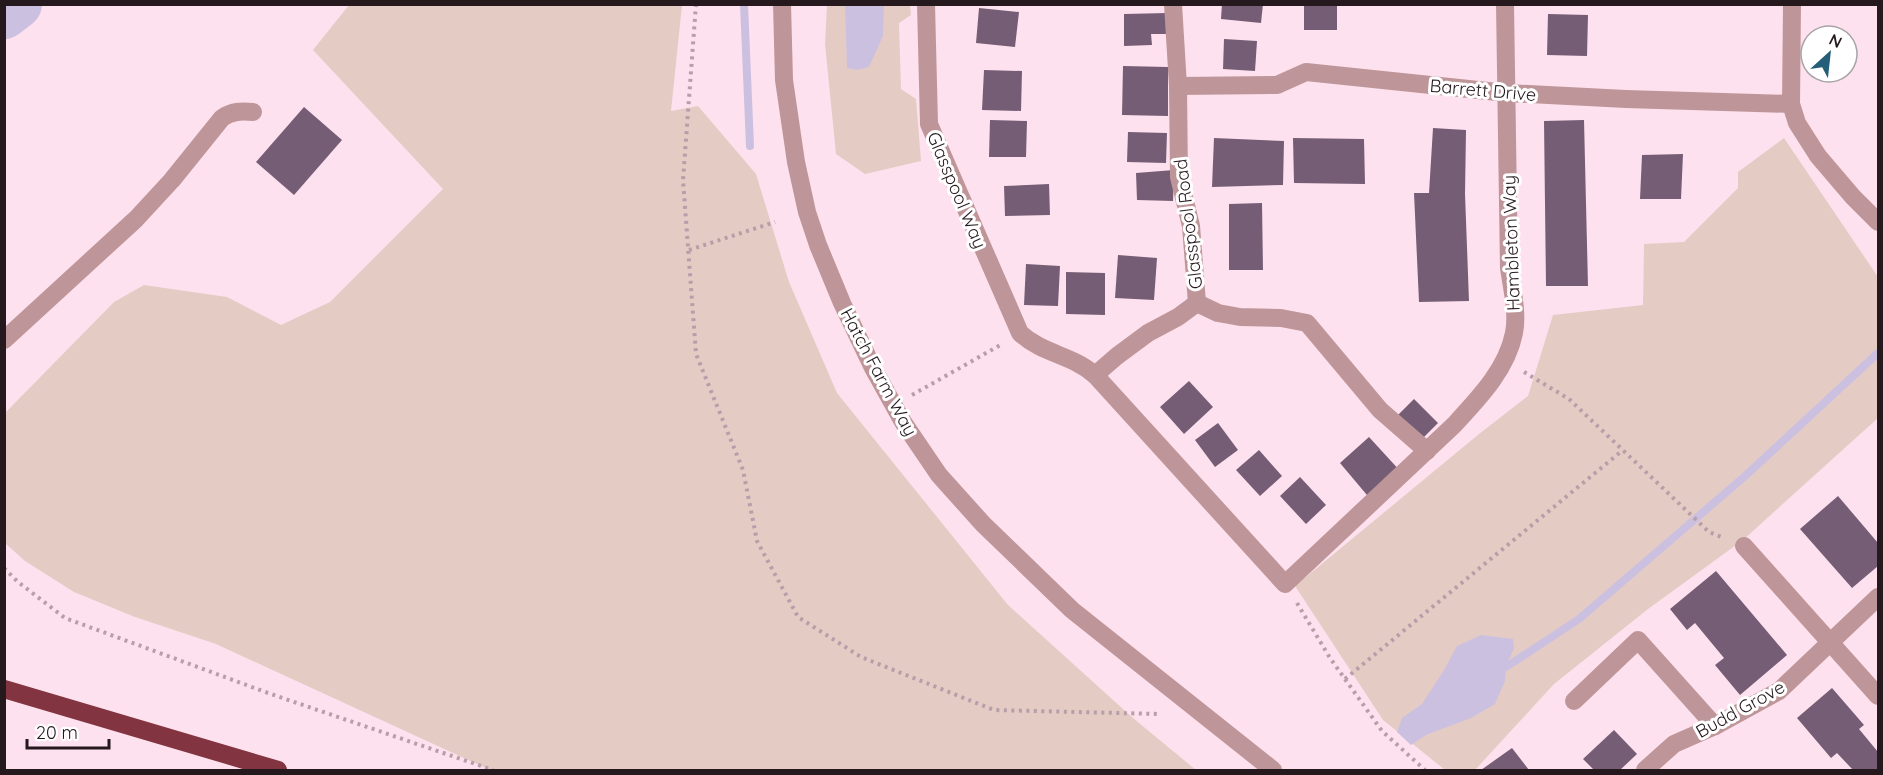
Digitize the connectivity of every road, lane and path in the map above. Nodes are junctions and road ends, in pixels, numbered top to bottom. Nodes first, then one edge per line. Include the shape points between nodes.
1 (696, 4) edge
2 (782, 4) edge
3 (926, 4) edge
4 (1173, 4) edge
5 (1505, 4) edge
6 (1792, 4) edge
7 (1178, 86) junction
8 (1507, 93) junction
9 (1791, 104) junction
10 (253, 112) dead end
11 (775, 222) dead end
12 (1878, 222) edge
13 (689, 250) junction
14 (1197, 303) junction
15 (1020, 333) junction
16 (4, 339) edge
17 (1505, 361) junction
18 (1095, 375) junction
19 (893, 405) junction
20 (1623, 450) junction
21 (1427, 451) junction
22 (1709, 532) dead end
23 (1744, 546) dead end
24 (4, 568) edge
25 (1285, 584) junction
26 (1878, 597) edge
27 (1830, 642) junction
28 (1345, 679) junction
29 (4, 689) edge
30 (1878, 696) edge
31 (1574, 700) dead end
32 (1159, 714) dead end
33 (1715, 726) junction
34 (278, 771) edge
35 (493, 771) edge
36 (1273, 771) edge
37 (1425, 771) edge
38 (1645, 771) edge

1 - 13 path via 683,180
2 - 19 street, Hatch Farm Way via 784,80 807,212 842,303
3 - 15 street, Glasspool Way via 929,124
4 - 7 street, Glasspool Road
5 - 8 street, Hambleton Way
6 - 9 street
7 - 8 street, Barrett Drive via 1277,85 1306,72
7 - 14 street, Glasspool Road via 1179,177 1191,226
8 - 9 street, Barrett Drive
8 - 17 street, Hambleton Way via 1509,268 1515,332
9 - 12 street via 1797,123 1818,156
10 - 16 street via 228,113 222,118 136,219
11 - 13 path
13 - 32 path via 696,354 743,470 757,541 798,617 861,657 993,710
14 - 18 street, Glasspool Road via 1148,333
14 - 21 street via 1218,313 1307,323 1380,410
15 - 18 street via 1046,351 1083,364
15 - 19 path
17 - 20 path via 1569,399
17 - 21 street, Hambleton Way via 1479,398
18 - 25 street
19 - 36 street, Hatch Farm Way via 939,475 983,524 1072,610
20 - 22 path
20 - 28 path
21 - 25 street, Hambleton Way
23 - 27 street
24 - 35 path via 65,618
25 - 28 path
26 - 27 street, Budd Grove
27 - 30 street
27 - 33 street, Budd Grove via 1779,691
28 - 37 path via 1382,731
29 - 34 highway
31 - 33 street via 1638,640
33 - 38 street, Budd Grove via 1674,744

